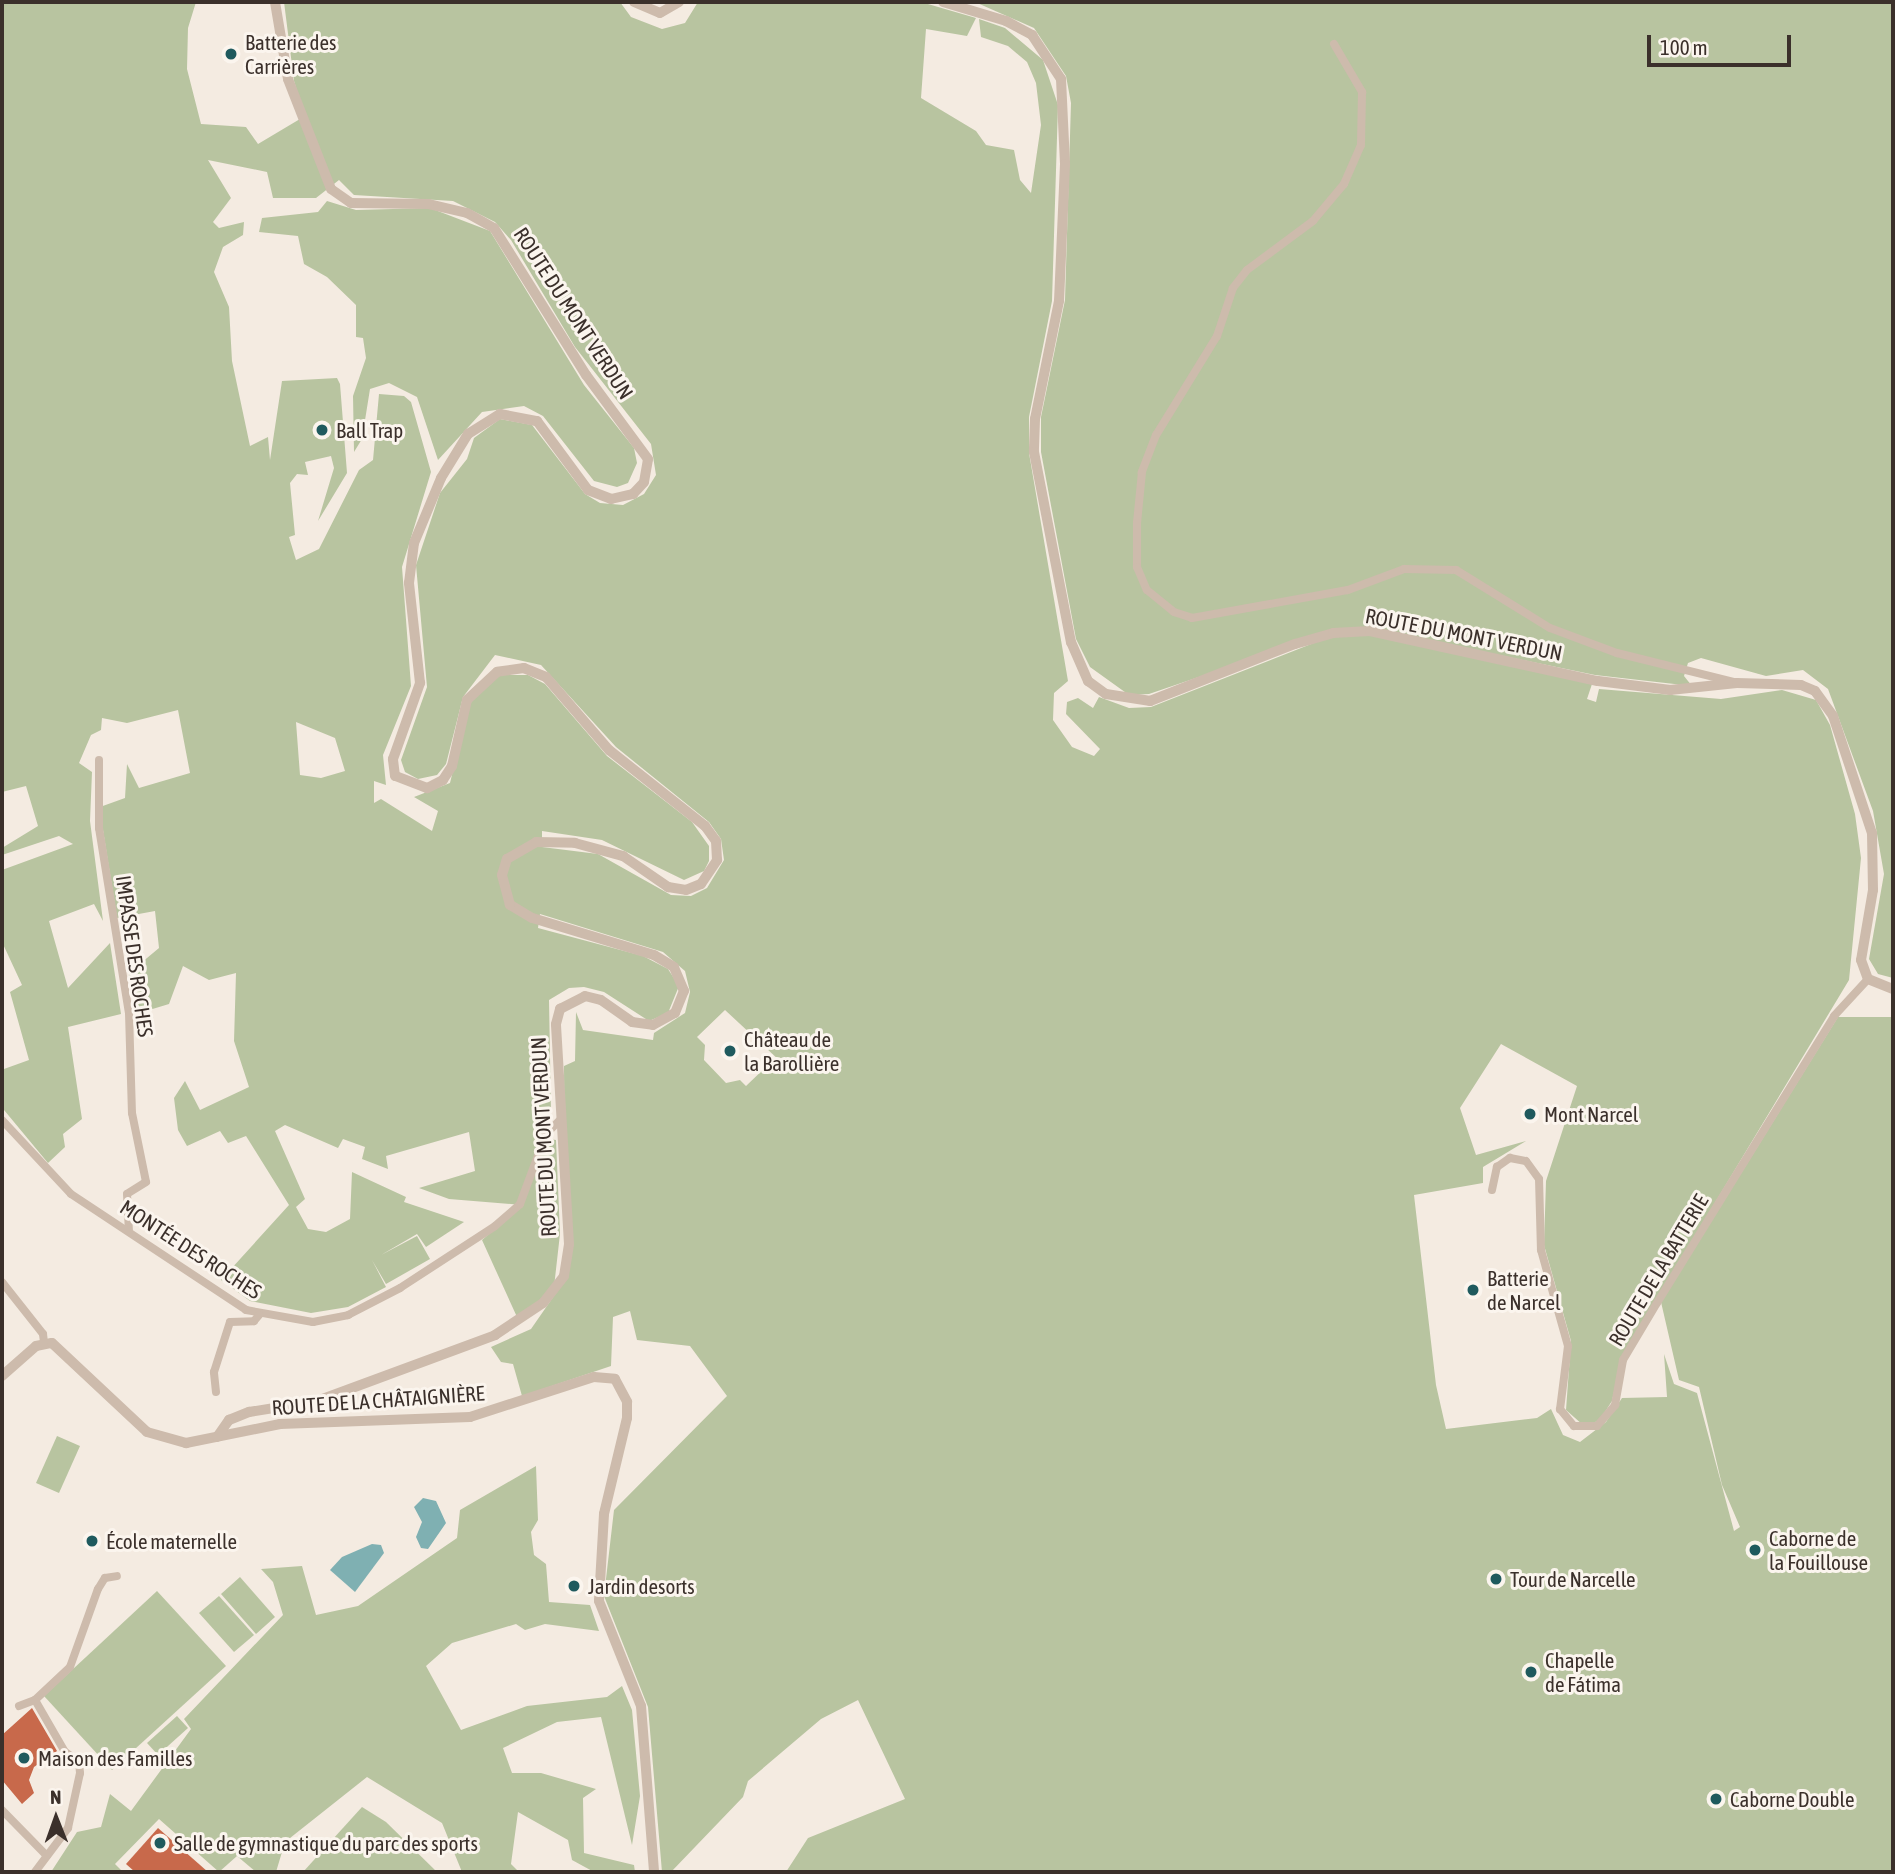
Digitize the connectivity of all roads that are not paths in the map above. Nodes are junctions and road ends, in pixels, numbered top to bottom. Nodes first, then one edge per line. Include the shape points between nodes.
1 (275, 2) edge
2 (634, 2) edge
3 (679, 2) edge
4 (943, 2) edge
5 (1334, 44) dead end
6 (1737, 683) junction
7 (99, 760) dead end
8 (1868, 979) junction
9 (1893, 989) edge
10 (2, 1120) edge
11 (560, 1120) junction
12 (1493, 1190) dead end
13 (129, 1230) junction
14 (2, 1282) edge
15 (259, 1315) junction
16 (44, 1342) junction
17 (2, 1376) edge
18 (216, 1392) dead end
19 (217, 1437) junction
20 (117, 1576) dead end
21 (36, 1700) junction
22 (19, 1706) dead end
23 (4, 1812) edge
24 (47, 1856) junction
25 (35, 1872) edge
26 (654, 1872) edge

1 - 11 street, ROUTE DU MONT VERDUN via 288,79 331,189 351,203 429,204 467,213 494,228 586,375 648,459 645,482 633,494 611,499 589,490 537,421 499,414 468,434 446,470 419,527 411,562 420,683 393,759 395,776 427,788 443,780 475,688 497,672 524,668 546,677 610,750 699,820 716,841 712,873 686,890 668,887 623,856 575,843 536,842 507,859 502,875 510,905 532,918 654,955 681,979 681,1003 670,1018 653,1025 632,1022 601,1000 585,996 560,1009 556,1024
2 - 3 street via 660,13
4 - 6 street, ROUTE DU MONT VERDUN via 1006,21 1031,36 1061,79 1065,164 1059,301 1035,419 1034,452 1071,642 1088,681 1106,694 1150,702 1294,644 1333,633 1370,631 1598,681 1670,690
5 - 6 street via 1362,92 1361,145 1344,184 1313,222 1247,270 1233,288 1216,336 1156,435 1142,472 1138,523 1138,567 1147,590 1174,612 1192,618 1348,590 1404,569 1456,570 1550,628 1618,653
6 - 8 street, ROUTE DU MONT VERDUN via 1801,685 1815,691 1833,716 1872,833 1872,890 1861,960
7 - 13 street, IMPASSE DES ROCHES via 99,828 129,1013 132,1113 146,1182 127,1194
8 - 9 street
8 - 12 street, ROUTE DE LA BATTERIE via 1834,1016 1664,1292 1623,1360 1615,1405 1597,1426 1574,1426 1560,1409 1567,1346 1541,1250 1539,1179 1526,1161 1510,1158 1497,1167
10 - 13 street, MONTÉE DES ROCHES via 71,1194
11 - 15 street, MONTÉE DES ROCHES via 546,1134 520,1204 428,1272 348,1315 313,1322
11 - 19 street, ROUTE DU MONT VERDUN via 569,1244 564,1276 542,1303 495,1335 317,1401 249,1412 229,1420
13 - 15 street, MONTÉE DES ROCHES
14 - 16 street via 43,1334
15 - 18 street via 254,1321 230,1322 215,1372
16 - 17 street
16 - 19 street via 67,1352 161,1439 186,1443
19 - 26 street, ROUTE DE LA CHÂTAIGNIÈRE via 280,1424 470,1417 594,1377 614,1379 627,1402 628,1418 604,1514 599,1601 641,1706
20 - 21 street via 105,1578 99,1589 70,1667
21 - 22 street
21 - 24 street via 65,1752 79,1762 68,1828
23 - 24 street
24 - 25 street

